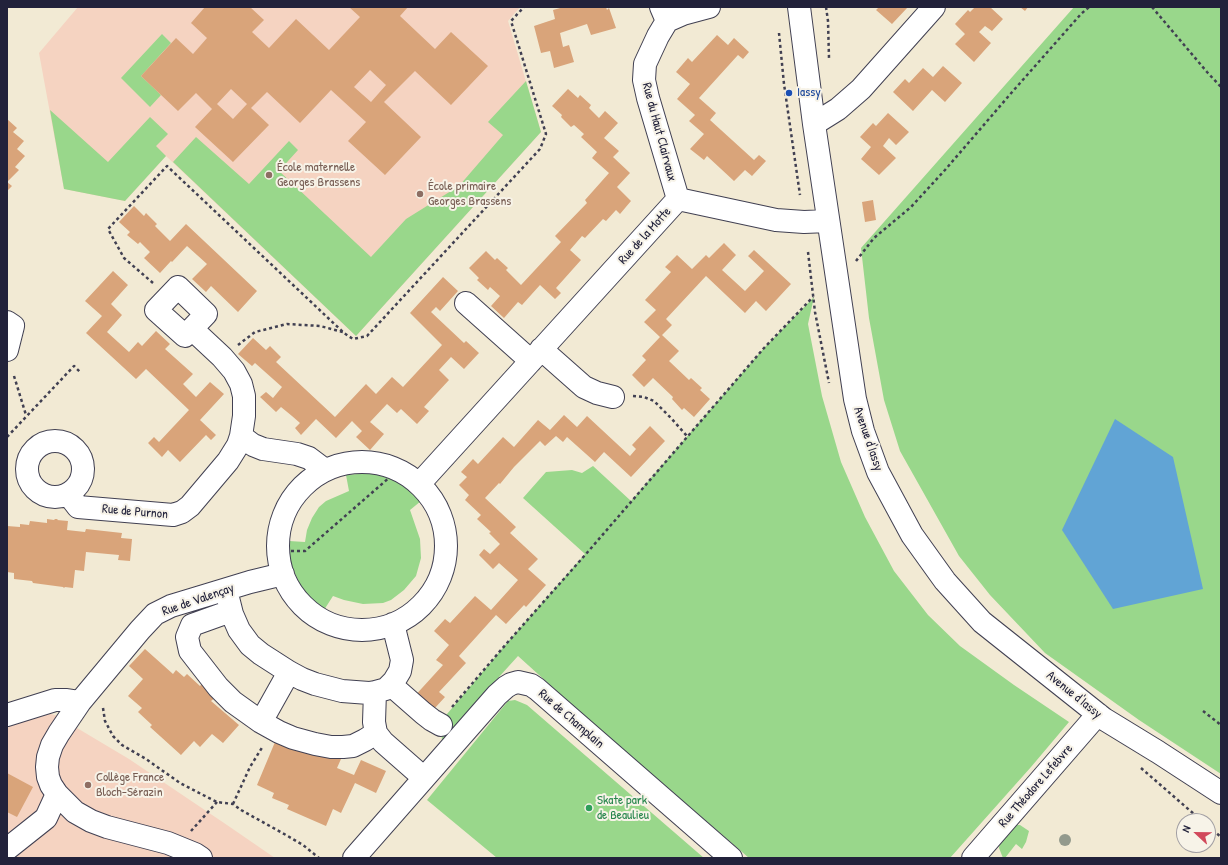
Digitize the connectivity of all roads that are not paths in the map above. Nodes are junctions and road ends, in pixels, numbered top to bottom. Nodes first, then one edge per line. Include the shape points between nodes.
1 (709, 7) edge
2 (799, 7) edge
3 (934, 7) edge
4 (664, 14) edge
5 (814, 124) junction
6 (678, 200) junction
7 (828, 221) junction
8 (168, 297) road end
9 (466, 303) dead end
10 (7, 322) edge
11 (7, 350) edge
12 (536, 355) junction
13 (614, 397) road end
14 (241, 436) junction
15 (325, 470) junction
16 (420, 483) junction
17 (68, 494) dead end
18 (283, 574) junction
19 (226, 590) junction
20 (231, 611) junction
21 (393, 624) junction
22 (289, 672) junction
23 (383, 689) junction
24 (85, 696) junction
25 (1098, 714) junction
26 (7, 715) edge
27 (267, 725) junction
28 (441, 725) road end
29 (376, 733) junction
30 (1158, 752) junction
31 (424, 778) junction
32 (57, 794) junction
33 (1221, 794) edge
34 (1221, 808) edge
35 (7, 849) edge
36 (981, 856) edge
37 (201, 858) edge
38 (354, 858) edge
39 (731, 858) edge

1 - 4 street, Rue du Haut Clairvaux via 684,14
2 - 5 street, Avenue d'Iassy
3 - 5 street via 861,89 838,109
4 - 6 street, Rue du Haut Clairvaux via 646,64 644,80
5 - 7 street, Avenue d'Iassy
6 - 7 street, Rue de la Motte via 776,220
6 - 12 street, Rue de la Motte
7 - 25 street, Avenue d'Iassy via 855,399 863,431 878,472 912,535 945,581 982,622
8 - 14 street, Rue de Purnon via 178,287 206,314 192,329 222,357 241,384 244,396
9 - 12 street
10 - 11 street via 13,326
12 - 13 street via 597,393
12 - 16 street, Rue de la Motte
14 - 15 street via 263,449 309,458
14 - 17 street, Rue de Purnon via 228,460 190,506 182,512 173,515 78,507
15 - 16 street via 355,461 373,462 388,465
15 - 18 street via 299,490 286,509 279,530 278,552
16 - 21 street via 431,496 444,525 445,560 433,591 421,606
18 - 19 street, Rue de Valençay
18 - 21 street via 292,592 305,607 329,623 363,630
19 - 20 street
19 - 24 street, Rue de Valençay via 171,606 155,614
20 - 22 street via 238,630 250,645
20 - 27 street via 192,625 187,637 190,651 233,702
21 - 23 street via 402,660 400,671
22 - 23 street via 315,684 349,692
22 - 27 street
23 - 28 street
23 - 29 street via 374,722
24 - 26 street via 72,700 55,700
24 - 32 street, Rue de Valençay via 59,733 48,757 48,777
25 - 30 street, Avenue d'Iassy
25 - 36 street, Rue Théodore Lefebvre
27 - 29 street via 293,738 331,747 353,746
29 - 31 street
30 - 33 street, Avenue d'Iassy
30 - 34 street, Avenue d'Iassy
31 - 38 street, Rue de Champlain
31 - 39 street, Rue de Champlain via 502,690 518,682 526,684 537,689
32 - 35 street via 46,818
32 - 37 street, Rue de Valençay via 75,812 91,821 178,846

